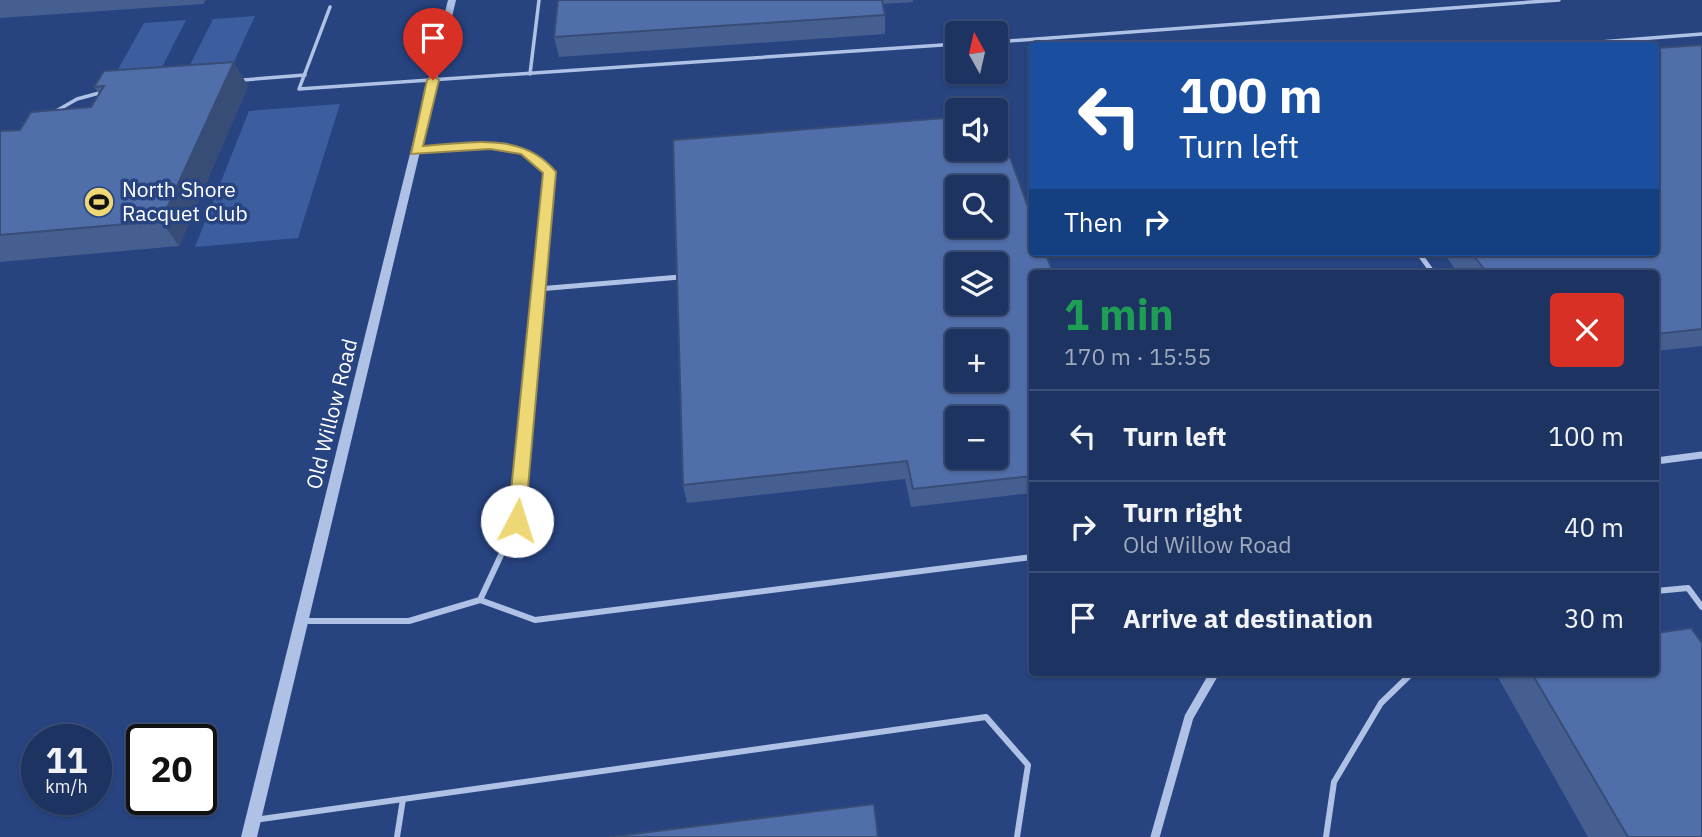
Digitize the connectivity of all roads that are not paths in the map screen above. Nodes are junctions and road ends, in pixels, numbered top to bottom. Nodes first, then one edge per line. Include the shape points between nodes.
1 (452, 0) edge
2 (539, 0) edge
3 (1559, 0) edge
4 (330, 7) dead end
5 (1702, 34) edge
6 (1008, 41) edge
7 (1600, 42) edge
8 (945, 45) edge
9 (530, 74) junction
10 (305, 75) junction
11 (433, 80) junction
12 (208, 83) edge
13 (112, 91) edge
14 (44, 121) edge
15 (416, 151) junction
16 (680, 276) edge
17 (538, 289) junction
18 (1702, 455) edge
19 (1659, 461) edge
20 (1029, 557) edge
21 (1659, 591) edge
22 (480, 600) junction
23 (1702, 607) edge
24 (302, 621) junction
25 (1213, 676) edge
26 (1409, 676) edge
27 (403, 799) junction
28 (253, 820) junction
29 (249, 837) edge
30 (397, 837) edge
31 (1017, 837) edge
32 (1155, 837) edge
33 (1326, 837) edge

1 - 11 street, Old Willow Road
2 - 9 lane
3 - 6 lane
4 - 10 lane
5 - 7 lane
8 - 9 lane
9 - 11 lane
10 - 11 lane via 299,89
10 - 12 lane
11 - 15 street, Old Willow Road
13 - 14 lane via 77,99
15 - 17 lane via 490,145 525,151 550,172
15 - 24 street, Old Willow Road
16 - 17 lane
17 - 22 lane via 517,521
18 - 19 street
20 - 22 lane via 535,620
21 - 23 lane via 1688,588
22 - 24 lane via 409,621
24 - 28 street, Old Willow Road
25 - 32 street via 1189,717
26 - 33 lane via 1381,703 1334,782
27 - 28 lane
27 - 30 lane
27 - 31 lane via 986,717 1028,765
28 - 29 street, Old Willow Road

